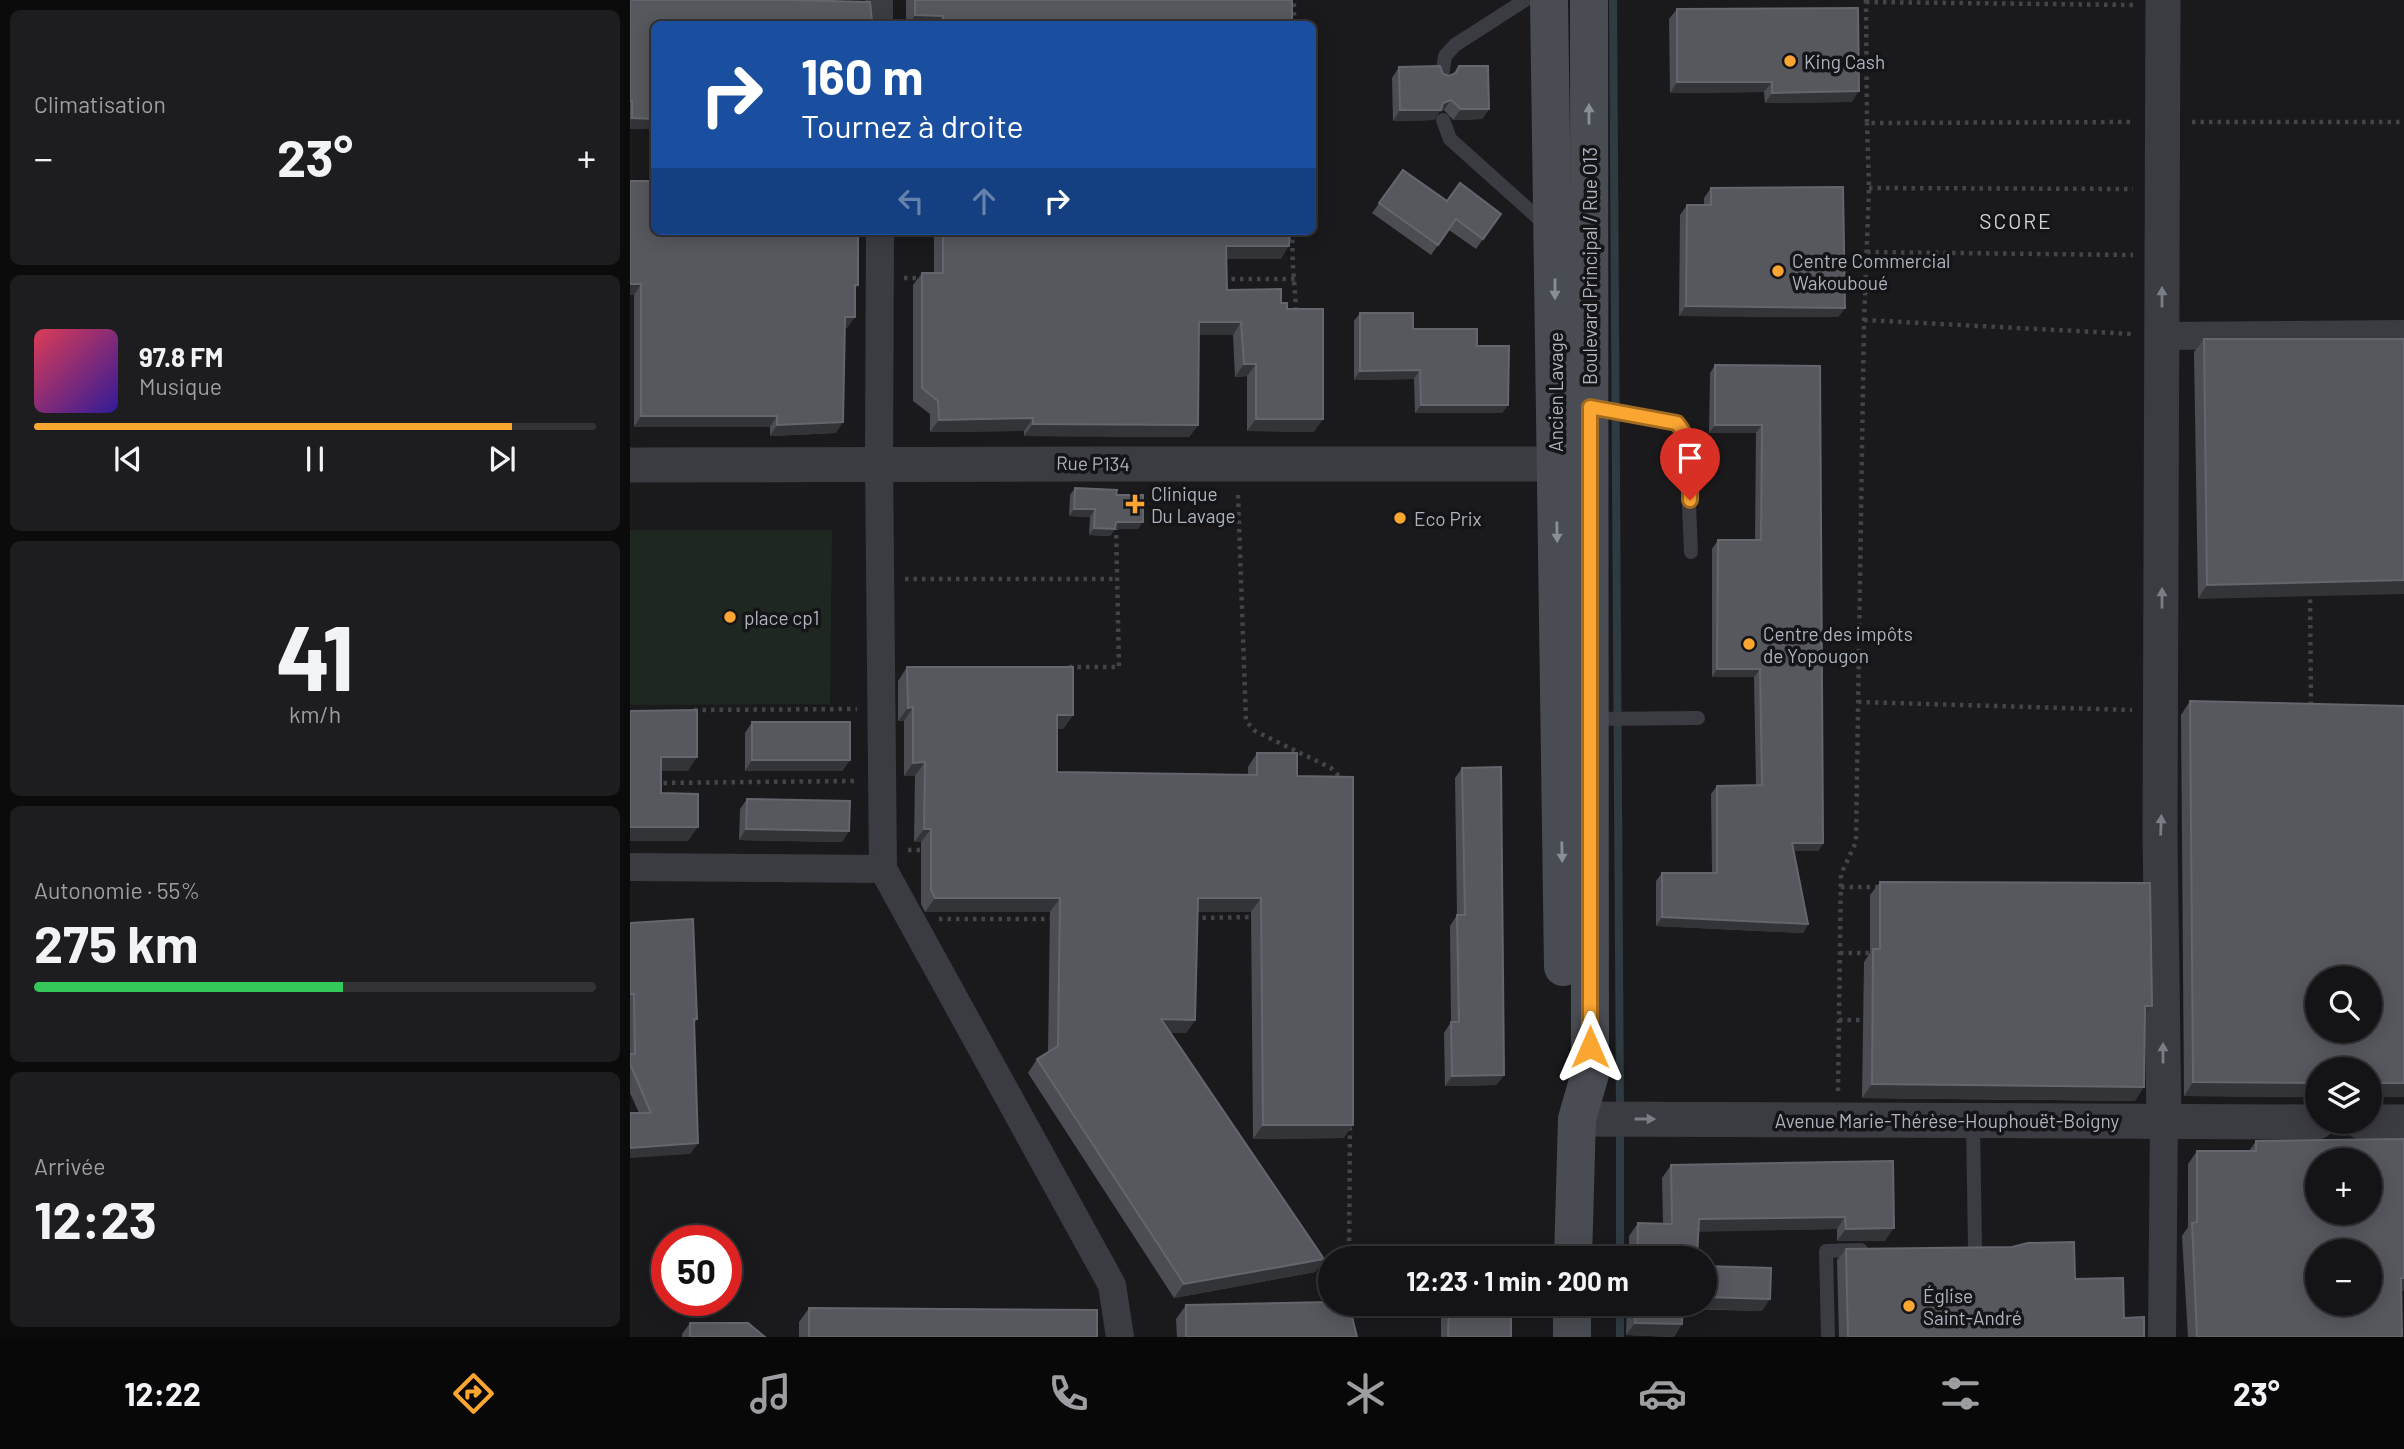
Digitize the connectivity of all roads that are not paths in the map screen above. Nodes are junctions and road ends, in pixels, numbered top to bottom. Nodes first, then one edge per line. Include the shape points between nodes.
1 (879, 0) edge
2 (1525, 0) edge
3 (1549, 0) edge
4 (1589, 0) edge
5 (2163, 3) edge
6 (879, 21) edge
7 (1442, 77) edge
8 (1443, 120) edge
9 (1554, 232) junction
10 (880, 235) edge
11 (2404, 334) edge
12 (2162, 336) junction
13 (1590, 407) junction
14 (878, 462) junction
15 (1556, 464) junction
16 (630, 465) edge
17 (1691, 552) dead end
18 (1590, 719) junction
19 (1698, 719) dead end
20 (1560, 783) joint
21 (882, 859) junction
22 (630, 867) edge
23 (1577, 1119) junction
24 (1973, 1120) junction
25 (2164, 1121) junction
26 (2305, 1122) edge
27 (2382, 1122) edge
28 (2404, 1122) edge
29 (1573, 1246) edge
30 (1994, 1249) edge
31 (1880, 1250) edge
32 (1572, 1316) edge
33 (1120, 1337) edge
34 (1572, 1337) edge
35 (1828, 1337) edge
36 (2162, 1337) edge

1 - 6 street
2 - 7 lane via 1455,45 1445,56
3 - 9 main road, Ancien Lavage
13 -> 4 main road, Boulevard Principal / Rue O13
12 -> 5 street
8 - 9 lane via 1450,139
9 -> 15 main road, Ancien Lavage
10 - 14 street
11 - 12 street
25 -> 12 street
13 - 17 lane via 1677,423 1686,433
13 - 18 main road, Boulevard Principal / Rue O13
14 - 15 street, Rue P134
14 - 16 street, Rue P134
14 - 21 street
15 -> 20 main road, Ancien Lavage
18 - 19 lane
18 - 23 main road, Boulevard Principal / Rue O13 via 1590,1074
20 -> 23 main road, Boulevard Principal / Rue O13 via 1565,1073
21 - 22 street
21 - 33 street via 910,919 1112,1285
23 -> 24 street, Avenue Marie-Thérèse-Houphouët-Boigny
23 - 29 main road, Boulevard Principal / Rue O13
24 - 25 street, Avenue Marie-Thérèse-Houphouët-Boigny
24 - 30 lane via 1968,1249
25 - 26 street, Avenue Marie-Thérèse-Houphouët-Boigny
25 - 36 street
27 - 28 street
31 - 35 lane via 1826,1251
32 - 34 main road

